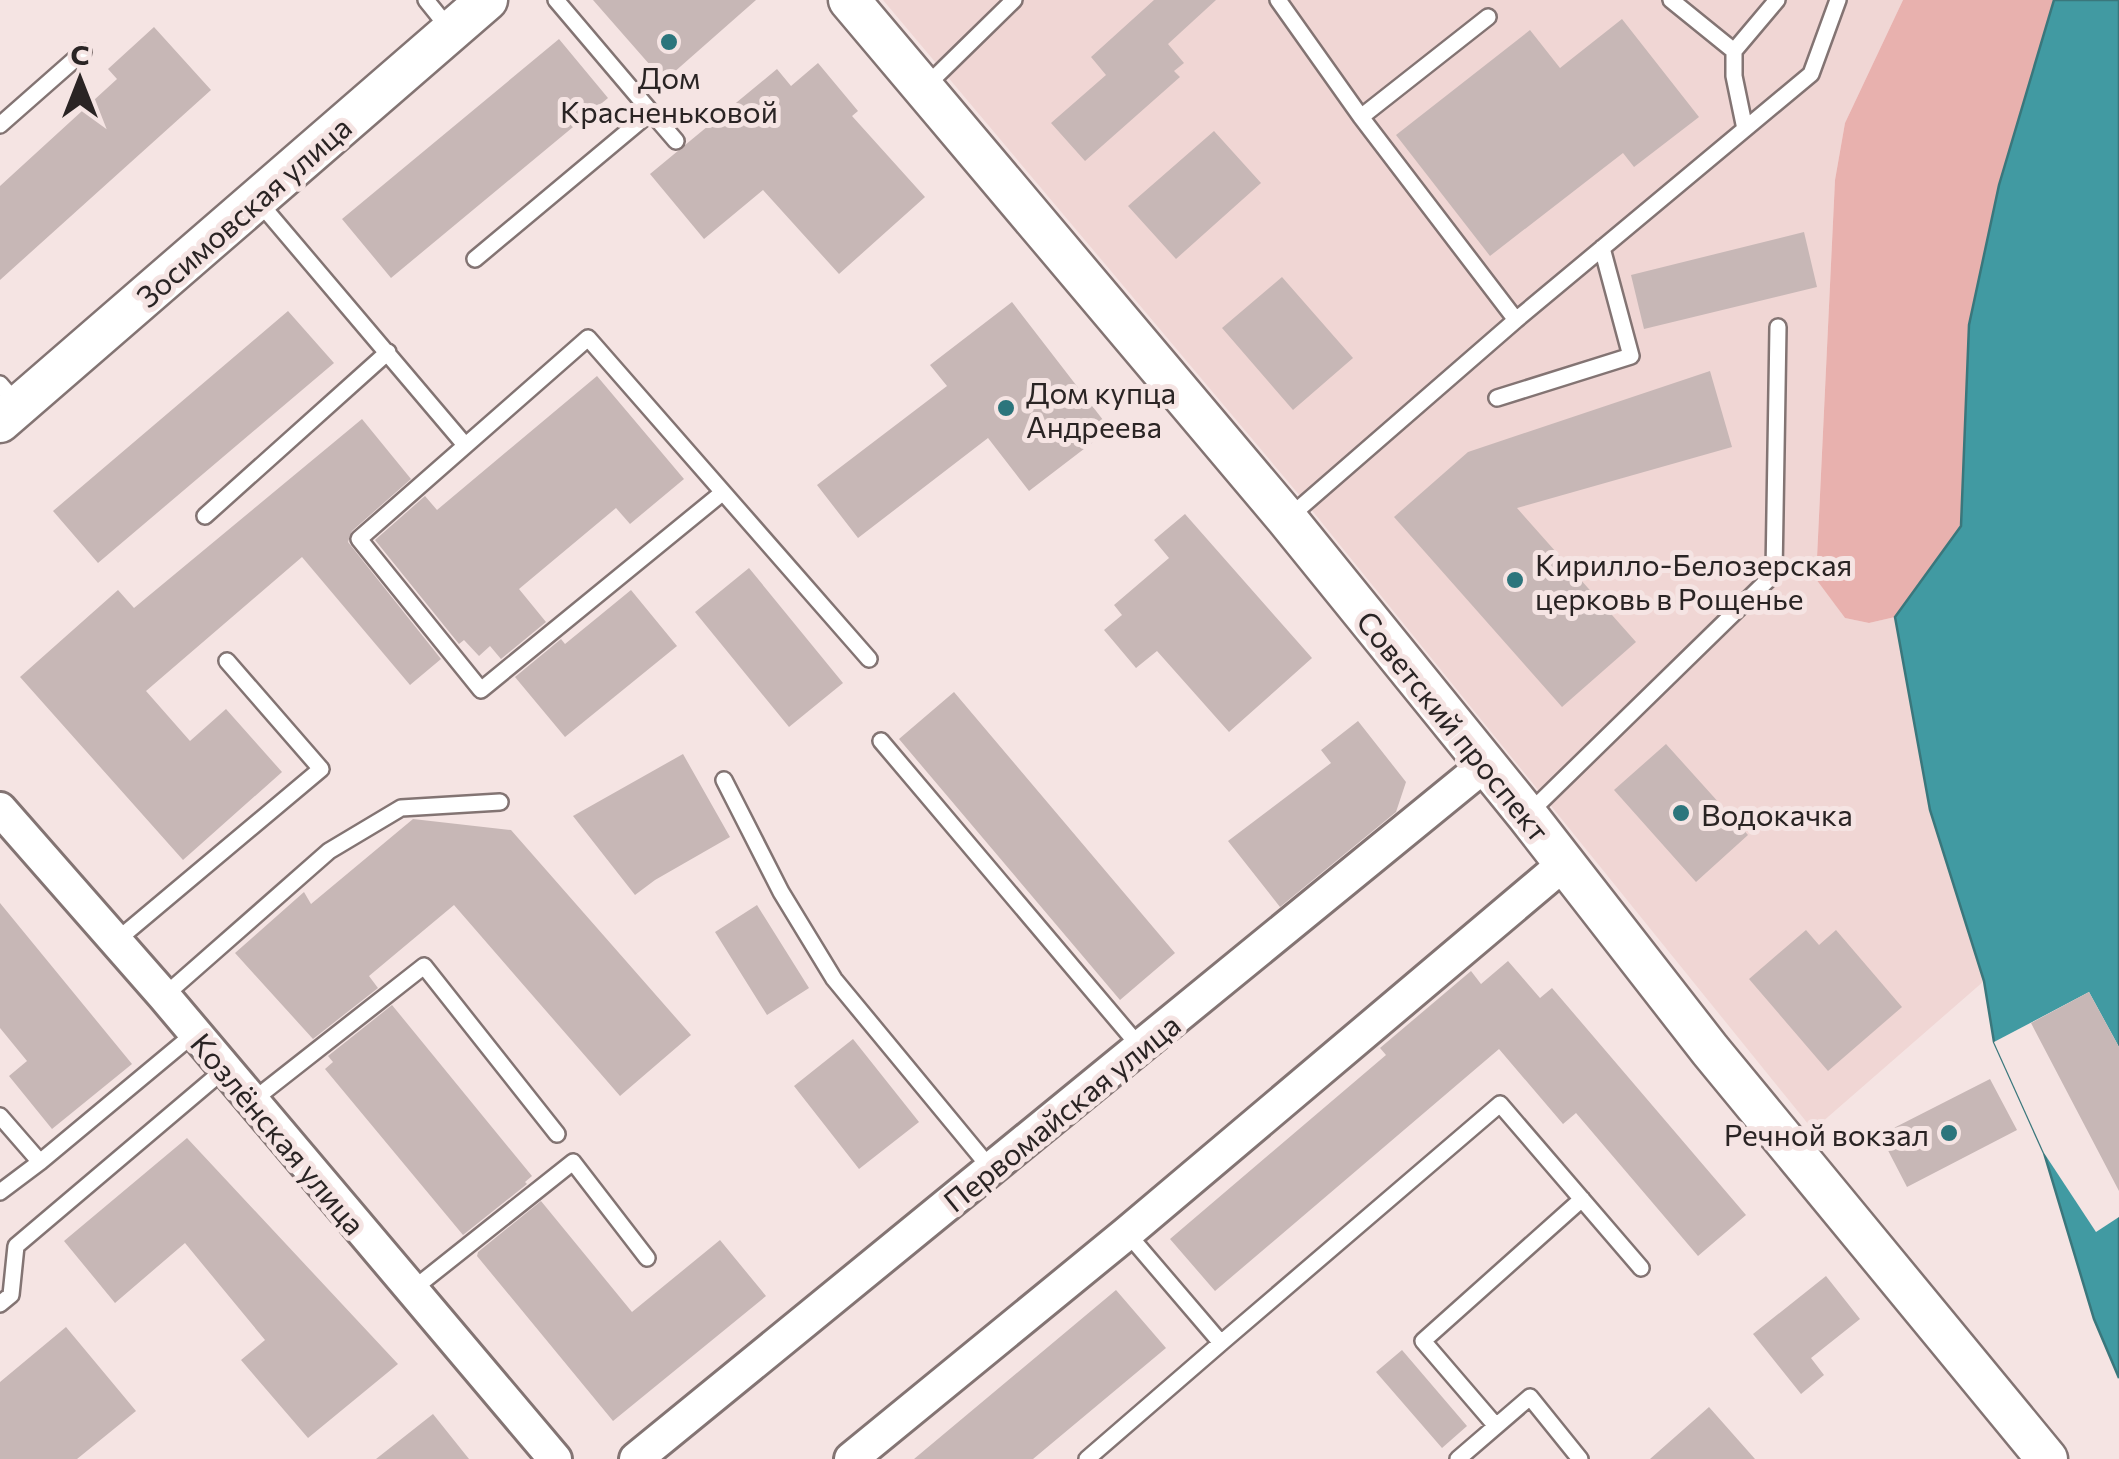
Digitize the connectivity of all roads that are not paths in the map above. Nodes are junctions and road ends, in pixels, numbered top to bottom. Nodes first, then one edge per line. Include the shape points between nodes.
1 (426, 0) edge
2 (487, 0) edge
3 (556, 0) edge
4 (849, 0) edge
5 (1014, 0) edge
6 (1278, 0) edge
7 (1670, 0) edge
8 (1776, 0) edge
9 (1838, 0) edge
10 (1488, 17) dead end
11 (452, 31) junction
12 (1734, 51) junction
13 (83, 52) dead end
14 (924, 88) junction
15 (651, 112) junction
16 (1362, 117) junction
17 (0, 125) edge
18 (1745, 129) junction
19 (676, 141) dead end
20 (257, 200) junction
21 (1602, 248) junction
22 (475, 260) dead end
23 (1516, 320) junction
24 (1778, 326) dead end
25 (388, 352) junction
26 (1497, 398) dead end
27 (6, 404) edge
28 (466, 446) junction
29 (722, 493) junction
30 (205, 516) dead end
31 (1287, 518) junction
32 (869, 659) dead end
33 (227, 661) dead end
34 (881, 741) dead end
35 (1486, 764) junction
36 (724, 780) dead end
37 (500, 802) dead end
38 (0, 809) edge
39 (1527, 815) junction
40 (1565, 863) junction
41 (116, 941) junction
42 (164, 996) junction
43 (194, 1033) junction
44 (1140, 1047) junction
45 (225, 1069) junction
46 (252, 1101) junction
47 (0, 1116) edge
48 (556, 1134) dead end
49 (40, 1162) junction
50 (991, 1169) junction
51 (0, 1192) edge
52 (1582, 1200) junction
53 (1126, 1233) junction
54 (647, 1258) dead end
55 (1641, 1268) dead end
56 (412, 1290) junction
57 (0, 1304) edge
58 (1221, 1343) junction
59 (1496, 1426) junction
60 (555, 1459) edge
61 (636, 1459) edge
62 (851, 1459) edge
63 (1087, 1459) edge
64 (1458, 1459) edge
65 (1580, 1459) edge
66 (2047, 1459) edge

1 - 11 lane
2 - 11 street, Зосимовская улица
3 - 15 lane
4 - 14 street, Советский проспект
5 - 14 lane
6 - 16 lane
7 - 12 lane
8 - 12 lane
9 - 18 lane via 1811,74
10 - 16 lane
11 - 20 street, Зосимовская улица
12 - 18 lane
13 - 17 lane
14 - 31 street, Советский проспект
15 - 19 lane
15 - 22 lane
16 - 23 lane
18 - 21 lane
20 - 25 lane
20 - 27 street, Зосимовская улица
21 - 23 lane
21 - 26 lane via 1631,356
23 - 31 lane
24 - 39 lane via 1774,574
25 - 28 lane
25 - 30 lane
28 - 29 lane via 588,338
28 - 29 lane via 359,539 481,690
29 - 32 lane
31 - 35 street, Советский проспект
33 - 41 lane via 321,769
34 - 44 lane
35 - 39 street, Советский проспект
35 - 44 street, Первомайская улица
36 - 50 lane via 834,979
37 - 42 lane via 400,808 329,850
38 - 41 street, Козлёнская улица
39 - 40 street, Советский проспект
40 - 53 street
40 - 66 street, Советский проспект
41 - 42 street, Козлёнская улица
42 - 43 street, Козлёнская улица
43 - 45 street, Козлёнская улица
43 - 49 lane
44 - 50 street, Первомайская улица
45 - 46 street, Козлёнская улица
45 - 57 lane via 16,1246 10,1295
46 - 48 lane via 424,966
46 - 56 street, Козлёнская улица
47 - 49 lane
49 - 51 lane
50 - 61 street, Первомайская улица
52 - 55 lane
52 - 58 lane via 1500,1104
52 - 59 lane via 1423,1341
53 - 58 lane
53 - 62 street
54 - 56 lane via 573,1162
56 - 60 street, Козлёнская улица
58 - 63 lane
59 - 64 lane
59 - 65 lane via 1530,1397

